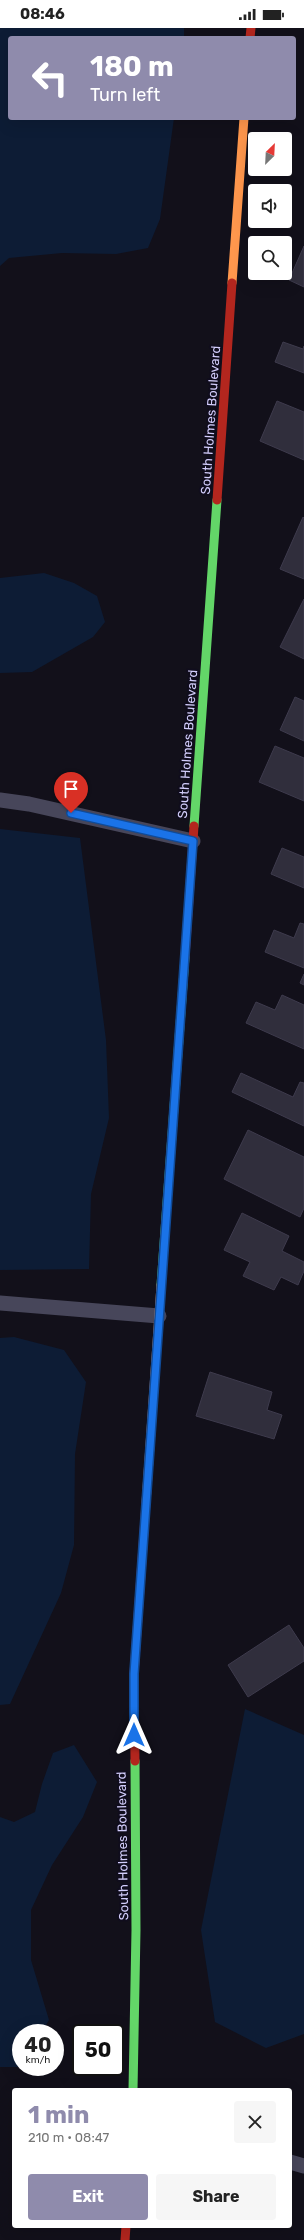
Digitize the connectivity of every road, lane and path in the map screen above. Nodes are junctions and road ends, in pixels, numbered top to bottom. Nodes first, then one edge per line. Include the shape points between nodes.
1 (244, 120) edge
2 (0, 800) edge
3 (193, 841) junction
4 (0, 1303) edge
5 (159, 1316) junction
6 (133, 2088) edge
7 (292, 2163) edge
8 (304, 2166) edge
9 (126, 2228) edge
10 (125, 2240) edge

1 - 3 main road, South Holmes Boulevard
2 - 3 lane via 30,804
3 - 5 main road, South Holmes Boulevard
4 - 5 lane
5 - 6 main road, South Holmes Boulevard via 134,1674 136,1937
7 - 8 lane
9 - 10 main road

